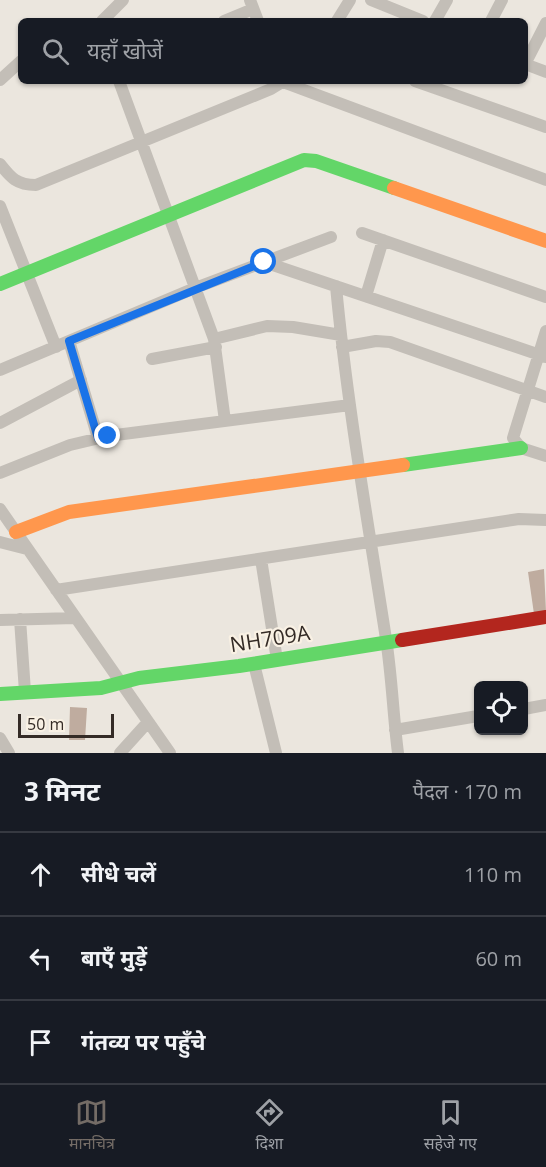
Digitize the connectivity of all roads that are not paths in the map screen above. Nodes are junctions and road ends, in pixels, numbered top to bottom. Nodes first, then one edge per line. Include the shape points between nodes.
1 (123, 0) edge
2 (350, 0) edge
3 (370, 0) edge
4 (447, 0) edge
5 (502, 0) edge
6 (384, 2) edge
7 (253, 10) edge
8 (105, 18) edge
9 (232, 18) edge
10 (339, 18) edge
11 (417, 18) edge
12 (437, 18) edge
13 (493, 18) edge
14 (546, 23) edge
15 (528, 58) edge
16 (18, 64) edge
17 (528, 65) edge
18 (546, 72) edge
19 (0, 80) edge
20 (120, 84) edge
21 (277, 84) edge
22 (287, 84) edge
23 (424, 84) edge
24 (546, 127) edge
25 (142, 142) junction
26 (0, 164) edge
27 (546, 180) edge
28 (0, 206) edge
29 (168, 214) junction
30 (362, 232) dead end
31 (331, 237) dead end
32 (383, 240) junction
33 (546, 241) edge
34 (264, 262) junction
35 (27, 273) junction
36 (0, 284) edge
37 (336, 286) junction
38 (195, 288) junction
39 (366, 296) junction
40 (546, 297) edge
41 (546, 331) edge
42 (69, 341) junction
43 (341, 341) junction
44 (215, 343) junction
45 (56, 347) junction
46 (542, 355) edge
47 (152, 359) dead end
48 (0, 370) edge
49 (81, 380) junction
50 (527, 391) junction
51 (546, 397) edge
52 (350, 405) junction
53 (225, 421) junction
54 (0, 423) edge
55 (98, 438) junction
56 (521, 448) junction
57 (546, 456) edge
58 (359, 470) junction
59 (0, 473) edge
60 (0, 509) edge
61 (546, 520) edge
62 (16, 532) junction
63 (0, 542) edge
64 (369, 543) junction
65 (27, 549) junction
66 (261, 559) junction
67 (56, 590) junction
68 (546, 617) edge
69 (75, 618) junction
70 (0, 620) edge
71 (21, 620) junction
72 (387, 642) junction
73 (277, 660) junction
74 (254, 664) junction
75 (120, 684) junction
76 (25, 692) junction
77 (0, 694) edge
78 (546, 705) edge
79 (528, 708) edge
80 (474, 717) edge
81 (148, 722) junction
82 (395, 730) junction
83 (0, 738) edge
84 (9, 753) edge
85 (120, 753) edge
86 (170, 753) edge
87 (276, 753) edge
88 (398, 753) edge

1 - 8 street
2 - 10 street
3 - 6 street
4 - 12 street
5 - 13 street
6 - 11 street
7 - 9 street
14 - 15 street
16 - 19 street
17 - 18 street
20 - 25 street
21 - 25 street
22 - 27 street
23 - 24 street
25 - 26 street via 36,185 11,179
25 - 29 street
28 - 35 street
29 - 33 main road via 303,160 316,161
29 - 35 main road
29 - 38 street
30 - 32 street
31 - 34 street
32 - 39 street
32 - 40 street
34 - 37 street
34 - 38 street
35 - 36 main road
35 - 45 street
37 - 39 street
37 - 43 street
38 - 42 street
38 - 44 street
39 - 46 street
41 - 46 street
42 - 45 street
42 - 49 street
43 - 44 street via 293,327 267,326
43 - 50 street via 390,342
43 - 52 street
44 - 47 street
44 - 53 street
45 - 48 street
46 - 50 street
49 - 54 street
49 - 55 street
50 - 51 street
50 - 56 street via 513,438
52 - 53 street
52 - 58 street
53 - 55 street
55 - 59 street
56 - 57 street
56 - 58 main road
58 - 62 main road via 69,512
58 - 64 street
60 - 62 street
61 - 64 street via 519,519
62 - 65 street
63 - 65 street
64 - 66 street
64 - 72 street
65 - 67 street
66 - 67 street
66 - 73 street
67 - 69 street
68 - 72 main road, NH709A
69 - 71 street
69 - 75 street
70 - 71 street
71 - 76 street
72 - 73 main road, NH709A
72 - 82 street
73 - 74 main road, NH709A
74 - 75 main road, NH709A via 139,678
74 - 87 street
75 - 76 main road, NH709A
75 - 81 street
76 - 77 main road, NH709A
78 - 79 street
80 - 82 street
81 - 85 street
81 - 86 street
82 - 88 street
83 - 84 street

